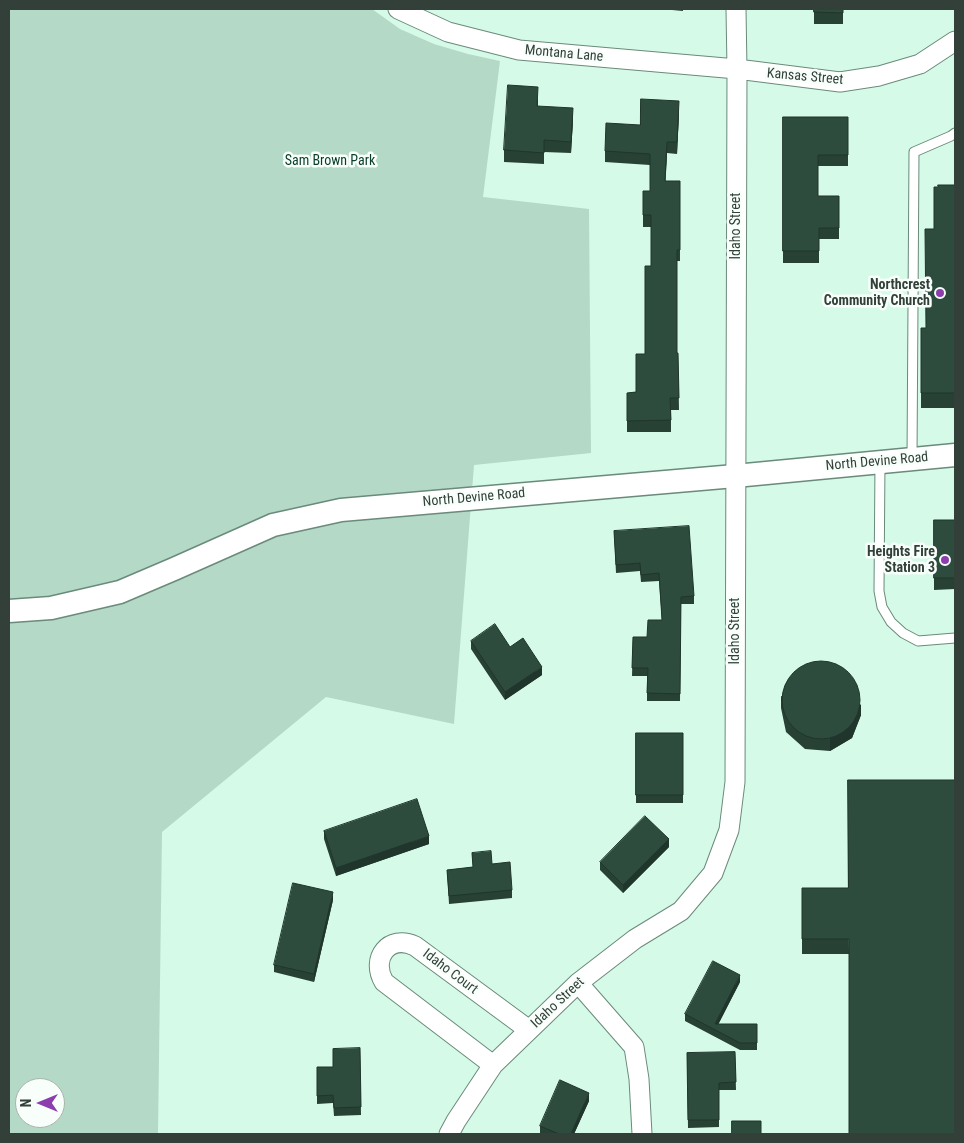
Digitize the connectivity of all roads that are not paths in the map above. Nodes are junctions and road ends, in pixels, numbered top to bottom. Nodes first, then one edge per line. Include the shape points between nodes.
1 (398, 9) edge
2 (736, 9) edge
3 (955, 41) edge
4 (737, 70) junction
5 (955, 132) edge
6 (955, 455) edge
7 (912, 459) junction
8 (880, 462) junction
9 (735, 476) junction
10 (9, 611) edge
11 (955, 638) edge
12 (578, 983) junction
13 (529, 1030) junction
14 (493, 1065) junction
15 (449, 1134) edge
16 (642, 1134) edge

1 - 4 street, Montana Lane via 448,32 519,50
2 - 4 street, Idaho Street
3 - 4 street, Kansas Street via 920,64 879,76 840,82
4 - 9 street, Idaho Street
5 - 7 lane via 914,152
6 - 7 street, North Devine Road
7 - 8 street, North Devine Road
8 - 9 street, North Devine Road
8 - 11 lane via 879,591 882,607 891,622 918,640
9 - 10 street, North Devine Road via 341,510 273,525 120,592 51,608
9 - 12 street, Idaho Street via 735,782 729,830 713,873 681,911 635,939
12 - 13 street, Idaho Street
12 - 16 street via 634,1047
13 - 14 street, Idaho Street
13 - 14 street, Idaho Court via 416,946 401,942 387,948 379,960 384,982
14 - 15 street, Idaho Street

